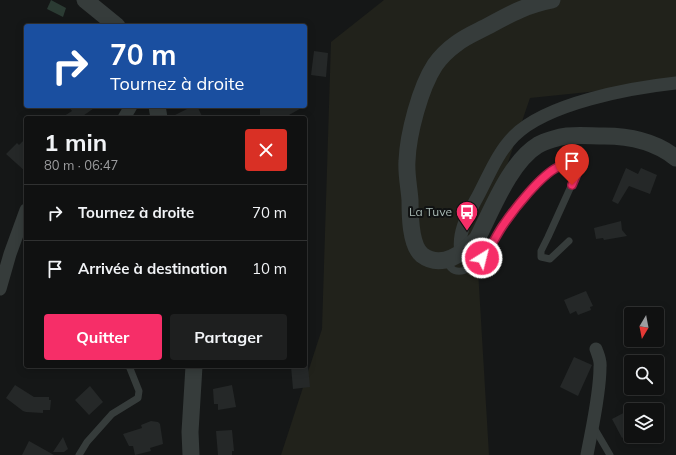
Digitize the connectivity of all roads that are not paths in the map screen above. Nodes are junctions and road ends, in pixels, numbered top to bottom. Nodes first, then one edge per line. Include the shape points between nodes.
1 (85, 0) edge
2 (552, 0) edge
3 (115, 24) edge
4 (676, 83) edge
5 (676, 158) edge
6 (23, 230) edge
7 (569, 241) dead end
8 (454, 257) junction
9 (0, 289) edge
10 (596, 349) dead end
11 (130, 368) edge
12 (194, 368) edge
13 (593, 425) junction
14 (79, 455) edge
15 (191, 455) edge
16 (587, 455) edge
17 (610, 455) edge

1 - 3 street
2 - 8 street via 532,4 456,43 435,65 422,92 407,161 415,246 421,254 438,261
4 - 8 street via 622,91 570,106 529,124 513,137 498,158 468,215
5 - 8 street via 668,151 641,140 614,136 567,136 539,144 527,153 512,171 477,239
6 - 9 street
7 - 8 lane via 550,259 541,257 541,251 577,173 576,167 569,164 557,167 516,207 489,250 476,265 456,271 451,268
10 - 13 street via 600,367
11 - 14 lane via 139,391 138,398 112,414
12 - 15 street
13 - 16 street
13 - 17 lane

